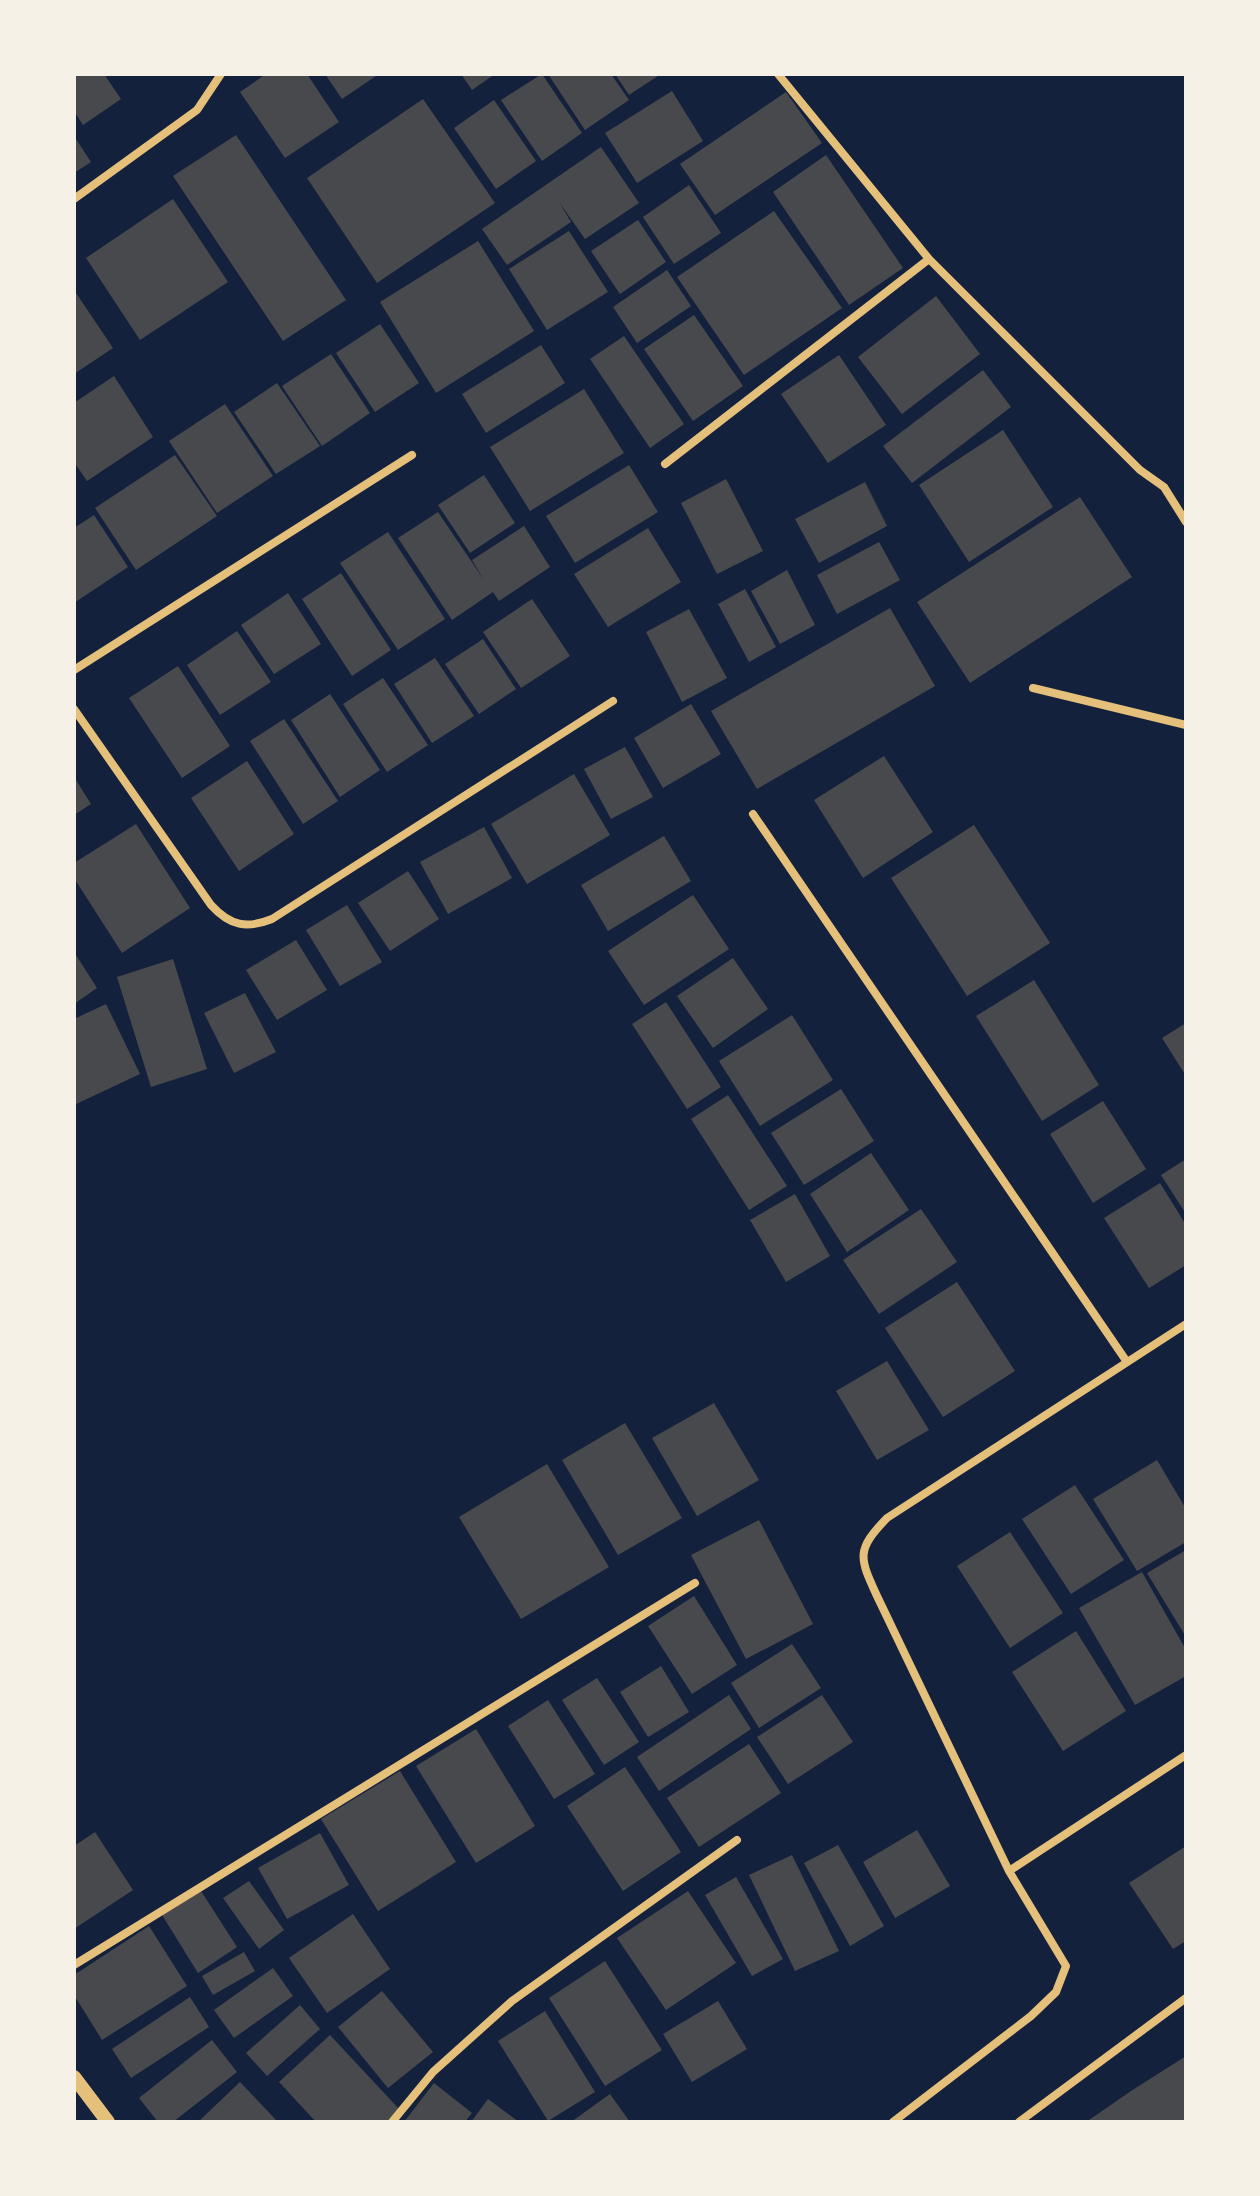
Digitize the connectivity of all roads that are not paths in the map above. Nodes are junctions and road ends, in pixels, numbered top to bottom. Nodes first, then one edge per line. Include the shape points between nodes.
1 (221, 74) edge
2 (778, 74) edge
3 (74, 199) edge
4 (929, 259) junction
5 (412, 455) dead end
6 (665, 464) dead end
7 (1186, 522) edge
8 (74, 670) edge
9 (1033, 688) dead end
10 (613, 701) dead end
11 (74, 709) edge
12 (1186, 725) edge
13 (753, 814) dead end
14 (1186, 1324) edge
15 (1127, 1362) junction
16 (695, 1583) dead end
17 (1186, 1755) edge
18 (737, 1840) dead end
19 (1009, 1871) junction
20 (74, 1965) edge
21 (1186, 1998) edge
22 (74, 2077) edge
23 (108, 2122) edge
24 (392, 2122) edge
25 (893, 2122) edge
26 (1019, 2122) edge

1 - 3 street via 197,110
2 - 4 street
4 - 6 street
4 - 7 street via 1140,470 1164,487
5 - 8 street
9 - 12 street
10 - 11 street via 254,926 227,920 211,905
13 - 15 street
14 - 15 street
15 - 19 street via 887,1518 862,1553 861,1562
16 - 20 street
17 - 19 street
18 - 24 street via 512,2001 433,2072
19 - 25 street via 1066,1966 1056,1992
21 - 26 street
22 - 23 street

